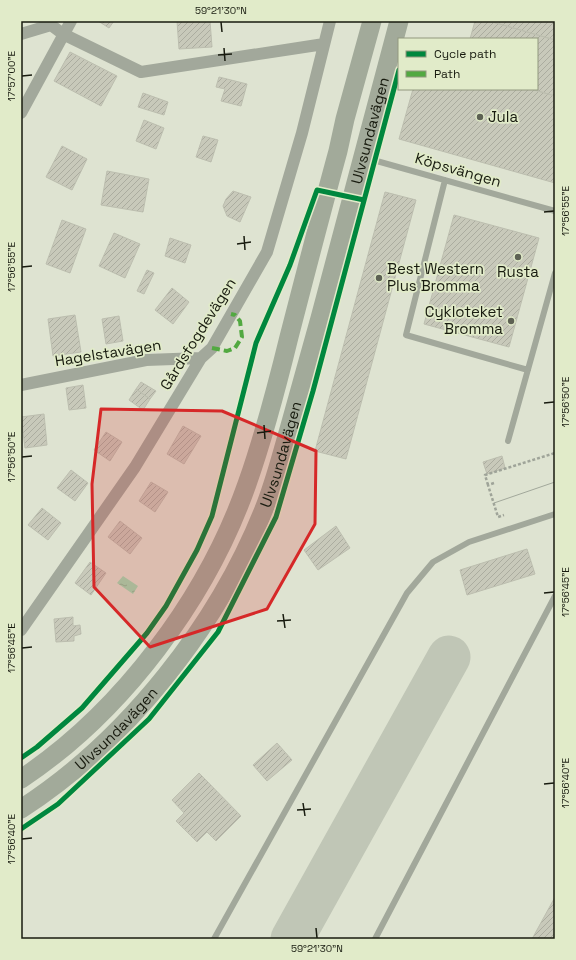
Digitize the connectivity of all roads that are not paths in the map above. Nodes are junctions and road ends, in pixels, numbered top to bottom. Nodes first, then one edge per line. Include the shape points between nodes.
1 (71, 21) edge
2 (330, 21) edge
3 (372, 21) edge
4 (399, 21) edge
5 (21, 34) edge
6 (63, 34) junction
7 (324, 44) junction
8 (21, 113) edge
9 (338, 151) junction
10 (362, 158) junction
11 (445, 180) junction
12 (555, 205) edge
13 (547, 209) junction
14 (555, 211) edge
15 (555, 273) edge
16 (201, 358) junction
17 (528, 370) junction
18 (21, 385) edge
19 (508, 441) dead end
20 (555, 514) edge
21 (555, 596) edge
22 (21, 630) edge
23 (21, 779) edge
24 (21, 809) edge
25 (214, 939) edge
26 (375, 939) edge

1 - 6 street
2 - 7 street, Gårdsfogdevägen
3 - 9 main road, Ulvsundavägen
4 - 10 main road, Ulvsundavägen
5 - 6 street via 51,25
6 - 7 street via 141,72
6 - 8 street
7 - 16 street, Gårdsfogdevägen via 302,133 267,252 212,348
9 - 10 main road
9 - 23 main road, Ulvsundavägen via 264,430 247,485 221,546 190,601 130,683 78,735
10 - 11 lane, Köpsvängen
10 - 24 main road, Ulvsundavägen via 348,218 281,459 247,550 215,607 180,659 141,707 98,750 40,797
11 - 13 lane, Köpsvängen
11 - 17 lane via 406,335
12 - 13 lane
13 - 14 lane, Köpsvängen
15 - 17 lane
16 - 18 street, Hagelstavägen via 146,360
16 - 22 street, Gårdsfogdevägen via 135,467
17 - 19 lane
20 - 25 lane via 469,542 433,562 407,593
21 - 26 lane

